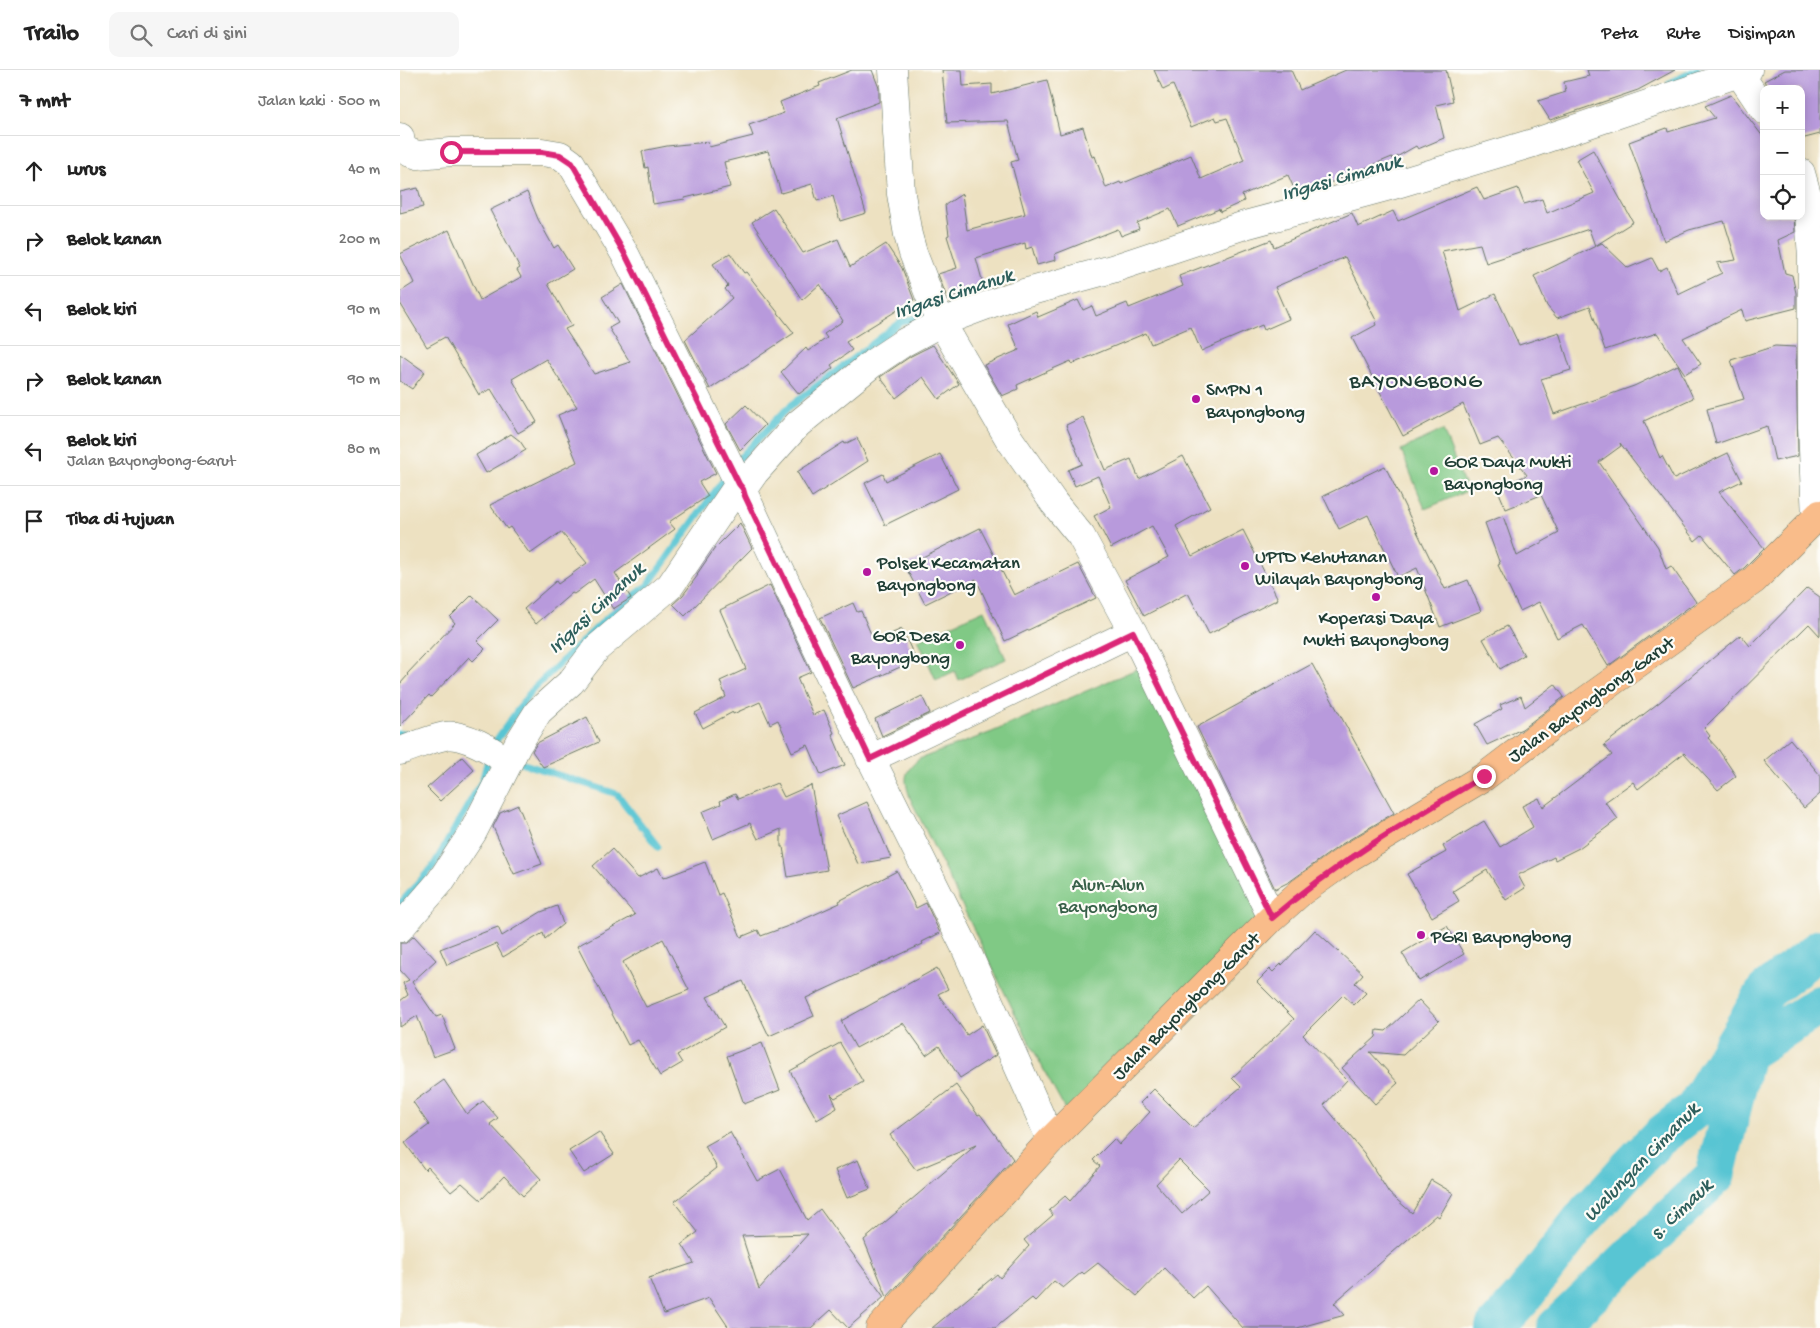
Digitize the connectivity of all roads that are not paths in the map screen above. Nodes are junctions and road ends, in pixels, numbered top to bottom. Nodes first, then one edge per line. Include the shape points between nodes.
1 (893, 70) edge
2 (1742, 71) edge
3 (1760, 103) edge
4 (400, 137) edge
5 (1802, 175) edge
6 (936, 309) junction
7 (736, 476) junction
8 (1818, 517) edge
9 (1133, 632) junction
10 (400, 751) edge
11 (505, 755) junction
12 (870, 759) junction
13 (1272, 918) junction
14 (400, 928) edge
15 (1051, 1140) junction
16 (880, 1328) edge

1 - 6 street via 901,194 908,235
2 - 3 street
2 - 6 street via 1533,142 1390,186 1245,225 1112,269 1009,297
4 - 7 street via 408,152 418,154 542,152 560,155 572,163 626,256
5 - 8 street via 1808,198 1812,258 1812,427
6 - 7 street via 903,343 798,424 755,472
6 - 9 street via 1008,437 1081,536
7 - 11 street via 670,586 597,648 571,682 538,712
7 - 12 street
8 - 13 main road, Jalan Bayongbong-Garut via 1754,580 1484,776 1350,857 1301,892
9 - 12 street
9 - 13 street
10 - 11 street via 447,735
11 - 14 street via 474,832 440,882
12 - 15 street via 964,945
13 - 15 main road, Jalan Bayongbong-Garut
15 - 16 main road, Jalan Bayongbong-Garut

